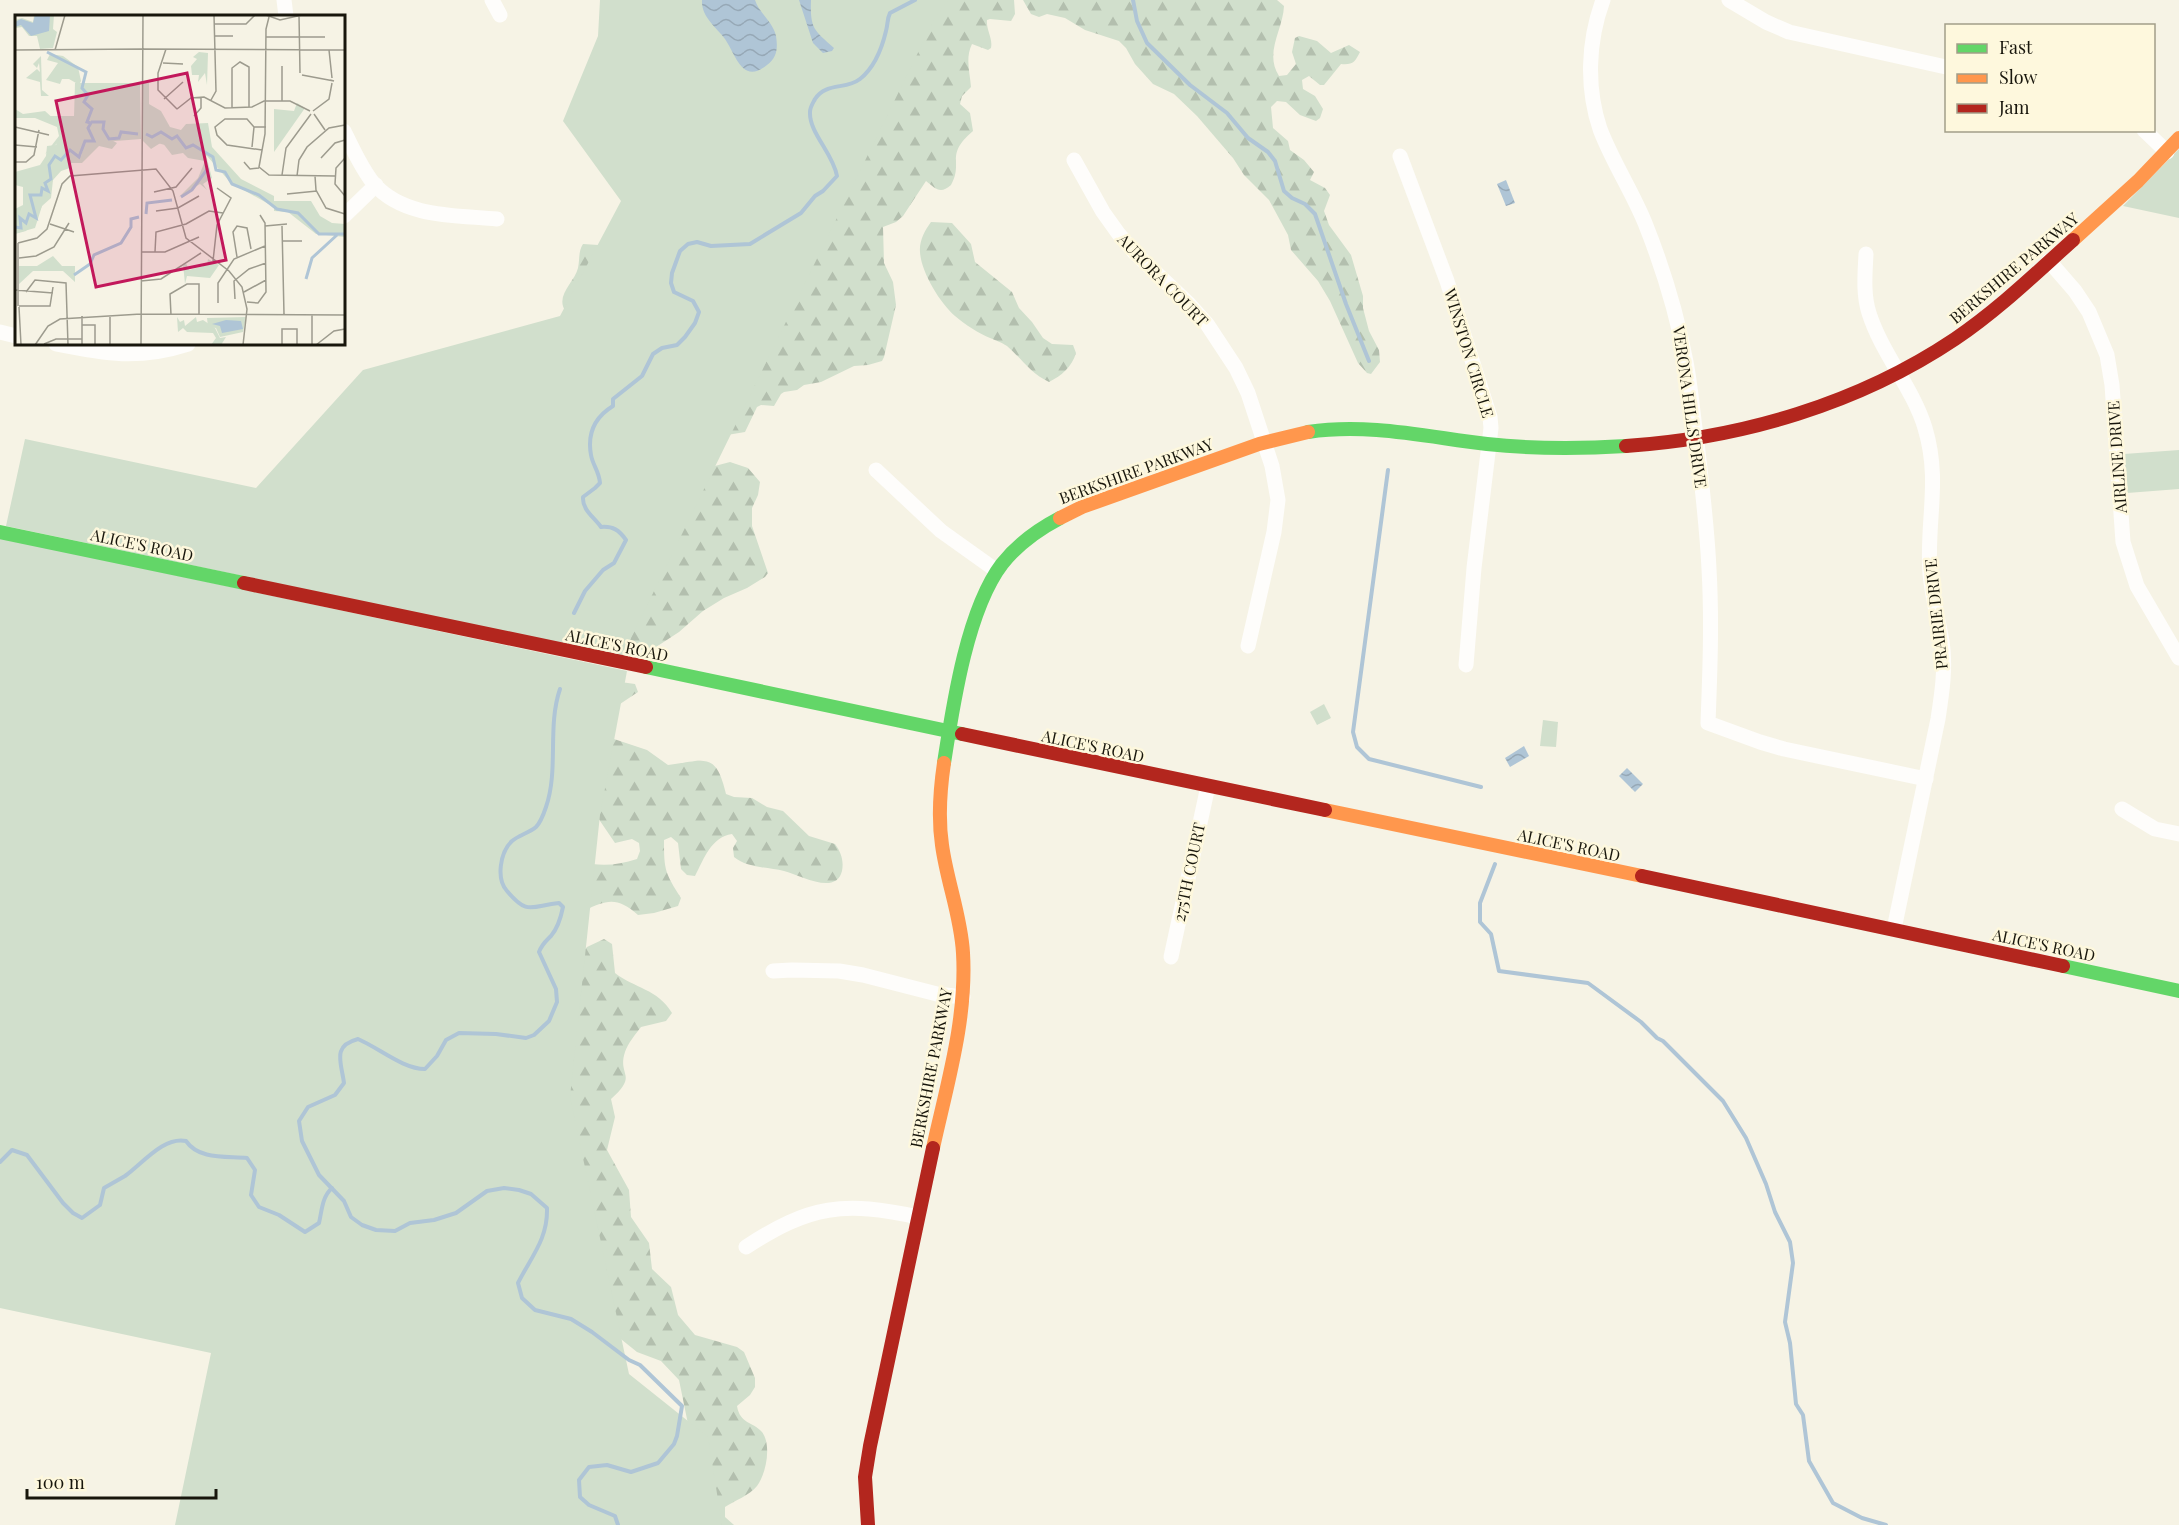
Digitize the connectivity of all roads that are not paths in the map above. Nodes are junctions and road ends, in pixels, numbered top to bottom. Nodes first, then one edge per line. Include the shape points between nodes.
1 (284, 0) edge
2 (492, 0) edge
3 (1603, 0) edge
4 (1729, 0) edge
5 (286, 15) edge
6 (500, 15) dead end
7 (1945, 67) edge
8 (2146, 132) edge
9 (345, 133) edge
10 (2179, 138) edge
11 (2167, 152) junction
12 (1400, 156) dead end
13 (1074, 160) dead end
14 (376, 185) junction
15 (345, 215) edge
16 (497, 219) dead end
17 (1866, 254) dead end
18 (2049, 261) junction
19 (0, 332) edge
20 (15, 336) edge
21 (62, 345) edge
22 (184, 345) edge
23 (1898, 372) junction
24 (1696, 439) junction
25 (1264, 442) junction
26 (1489, 445) junction
27 (876, 470) dead end
28 (0, 531) edge
29 (997, 571) junction
30 (1248, 646) dead end
31 (2179, 658) edge
32 (1466, 665) dead end
33 (949, 732) junction
34 (1926, 778) junction
35 (1208, 786) junction
36 (2122, 809) dead end
37 (2179, 834) edge
38 (1894, 929) junction
39 (1171, 957) dead end
40 (773, 971) dead end
41 (2179, 991) edge
42 (963, 997) junction
43 (918, 1216) junction
44 (746, 1247) dead end
45 (868, 1525) edge

1 - 5 street
2 - 6 street
3 - 24 street, VERONA HILLS DRIVE via 1593,34 1590,72 1594,103 1600,128 1644,220 1668,288 1686,363
4 - 7 street via 1789,32
8 - 11 street
9 - 14 street
10 - 11 street, BERKSHIRE PARKWAY
11 - 18 street, BERKSHIRE PARKWAY
12 - 26 street, WINSTON CIRCLE via 1447,281 1486,403
13 - 25 street, AURORA COURT via 1118,233 1190,304 1222,346 1248,393
14 - 15 street
14 - 16 street via 392,199 418,210
17 - 23 street, PRAIRIE DRIVE via 1869,311
18 - 23 street, BERKSHIRE PARKWAY via 1981,320
18 - 31 street, AIRLINE DRIVE via 2089,312 2107,355 2123,542 2137,586
19 - 20 street
21 - 22 street via 123,355
23 - 24 street, BERKSHIRE PARKWAY via 1844,398 1778,421
23 - 34 street, PRAIRIE DRIVE via 1924,425 1934,472 1930,574 1942,643 1943,689
24 - 26 street, BERKSHIRE PARKWAY via 1566,448
24 - 34 street, VERONA HILLS DRIVE via 1709,568 1708,723 1784,749
25 - 26 street, BERKSHIRE PARKWAY via 1309,431 1362,427
25 - 29 street, BERKSHIRE PARKWAY via 1058,518 1035,532
25 - 30 street, AURORA COURT via 1276,483 1277,516
26 - 32 street, WINSTON CIRCLE
27 - 29 street via 941,531
28 - 33 street, ALICE'S ROAD
29 - 33 street, BERKSHIRE PARKWAY via 971,627
33 - 35 street, ALICE'S ROAD
33 - 42 street, BERKSHIRE PARKWAY via 939,812 942,853 961,937
34 - 38 street, PRAIRIE DRIVE
35 - 38 street, ALICE'S ROAD
35 - 39 street, 275TH COURT
36 - 37 street via 2155,829
38 - 41 street, ALICE'S ROAD
40 - 42 street via 839,971 928,993
42 - 43 street, BERKSHIRE PARKWAY
43 - 44 street via 862,1207 816,1212 772,1230
43 - 45 street, BERKSHIRE PARKWAY via 870,1446 865,1477

